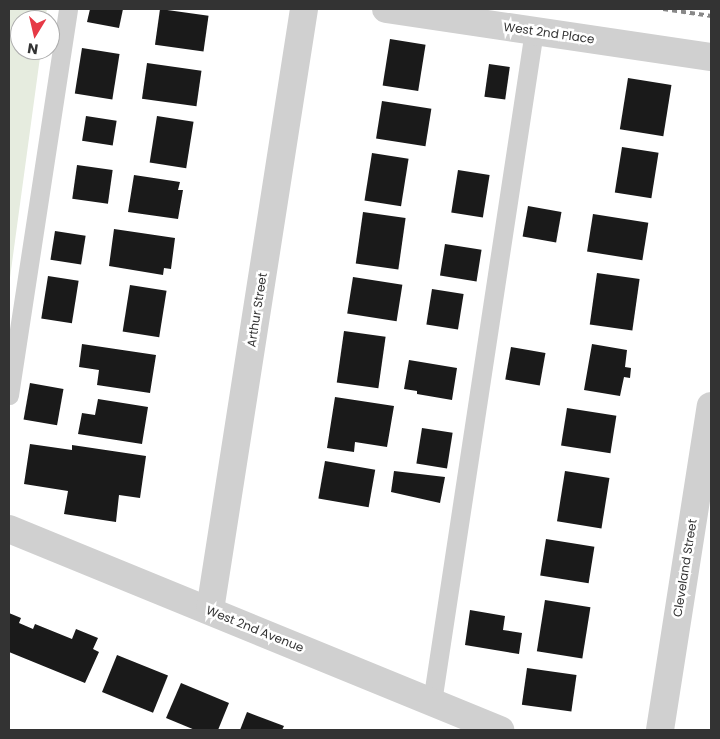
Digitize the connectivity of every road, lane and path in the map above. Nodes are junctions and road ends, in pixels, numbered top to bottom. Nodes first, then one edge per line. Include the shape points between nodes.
1 (68, 9) edge
2 (304, 9) edge
3 (386, 9) edge
4 (534, 31) junction
5 (711, 57) edge
6 (9, 395) edge
7 (711, 406) edge
8 (9, 529) edge
9 (210, 610) junction
10 (432, 702) junction
11 (500, 730) edge
12 (660, 730) edge

1 - 6 lane
2 - 9 street, Arthur Street
3 - 4 street, West 2nd Place
4 - 5 street, West 2nd Place
4 - 10 lane
7 - 12 street, Cleveland Street
8 - 9 street, West 2nd Avenue
9 - 10 street, West 2nd Avenue
10 - 11 street, West 2nd Avenue

